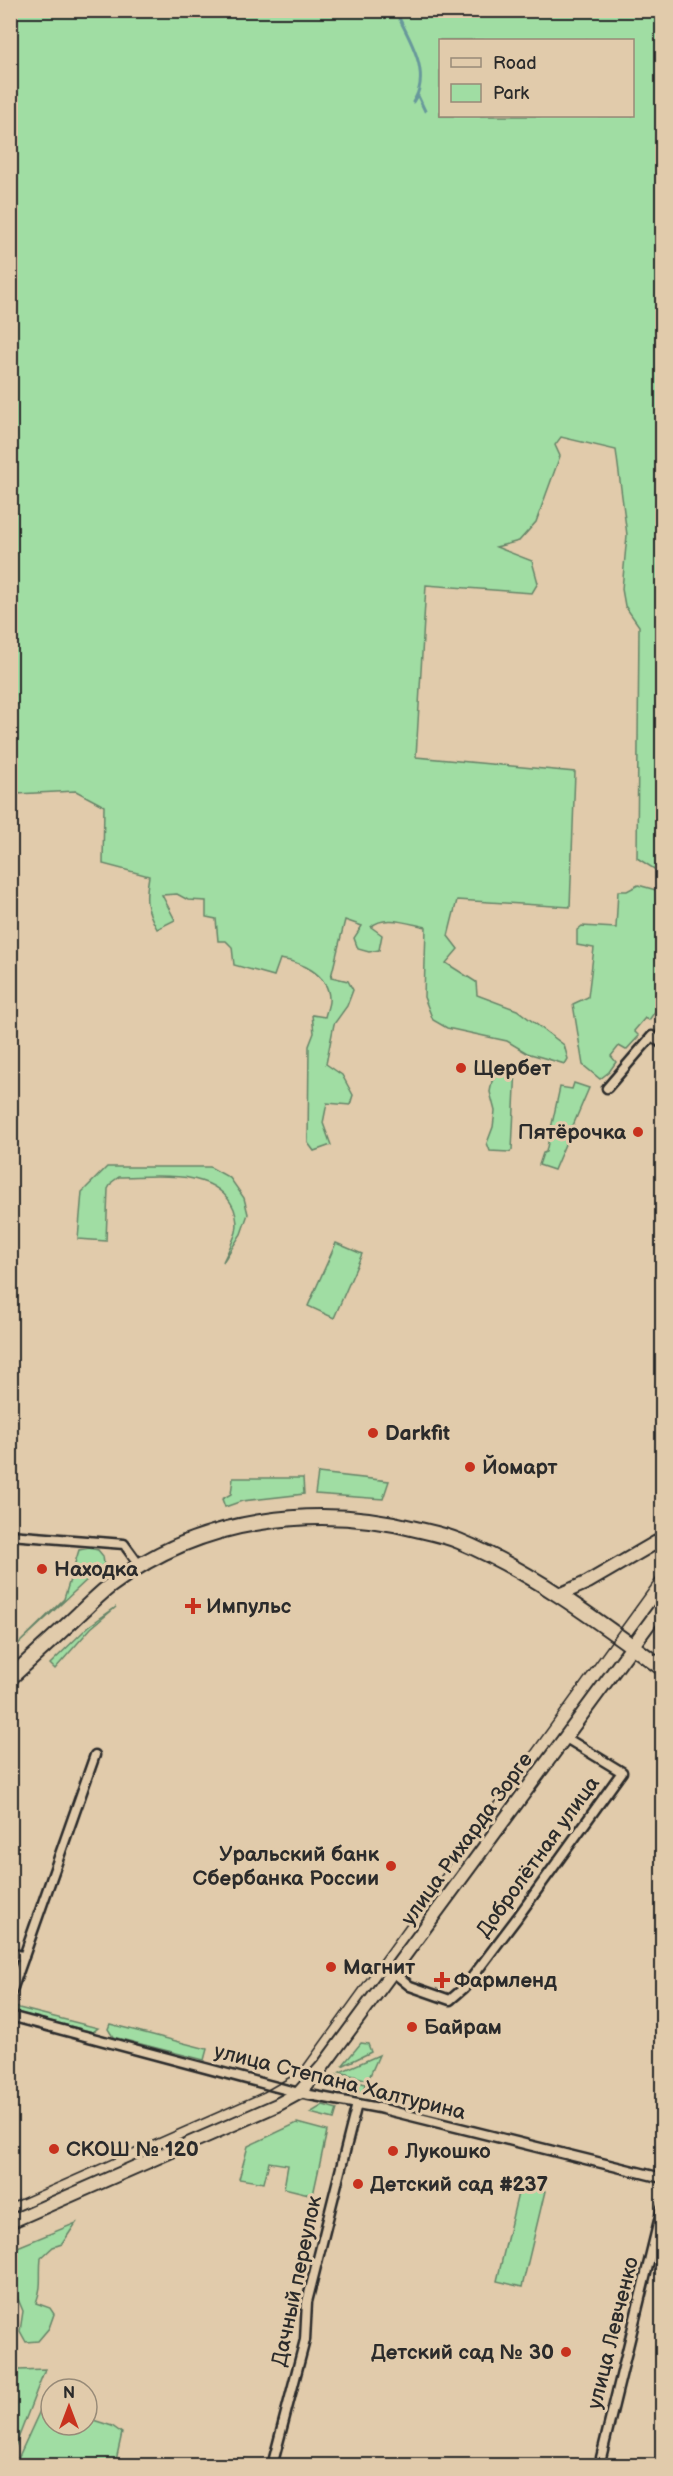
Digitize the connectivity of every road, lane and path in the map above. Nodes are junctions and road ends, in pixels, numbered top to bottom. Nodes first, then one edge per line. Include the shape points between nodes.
1 (663, 1044) edge
2 (607, 1088) dead end
3 (10, 1535) edge
4 (663, 1539) edge
5 (140, 1566) junction
6 (560, 1595) junction
7 (663, 1605) edge
8 (633, 1646) junction
9 (663, 1668) edge
10 (10, 1678) edge
11 (566, 1738) junction
12 (95, 1755) dead end
13 (10, 1952) edge
14 (24, 1957) junction
15 (394, 1973) junction
16 (10, 1996) edge
17 (10, 2016) edge
18 (299, 2093) junction
19 (357, 2104) junction
20 (663, 2178) edge
21 (663, 2208) edge
22 (10, 2222) edge
23 (272, 2466) edge
24 (598, 2466) edge

1 - 2 street via 652,1036
3 - 5 street via 124,1544
4 - 6 main road
5 - 6 main road via 189,1540 266,1521 357,1518 403,1525 457,1540 507,1563
5 - 10 main road via 112,1584
6 - 8 main road
7 - 8 main road, улица Рихарда Зорге
8 - 9 main road
8 - 11 main road, улица Рихарда Зорге
11 - 15 main road, улица Рихарда Зорге
11 - 15 street, Добролётная улица via 622,1772 464,1988 450,2000 410,1986
12 - 14 street
13 - 14 street
14 - 16 street
15 - 18 main road, улица Рихарда Зорге
17 - 18 street, улица Степана Халтурина
18 - 19 street, улица Степана Халтурина
18 - 22 main road
19 - 20 street, улица Степана Халтурина
19 - 23 street, Дачный переулок via 307,2301 304,2340
21 - 24 street, улица Левченко

